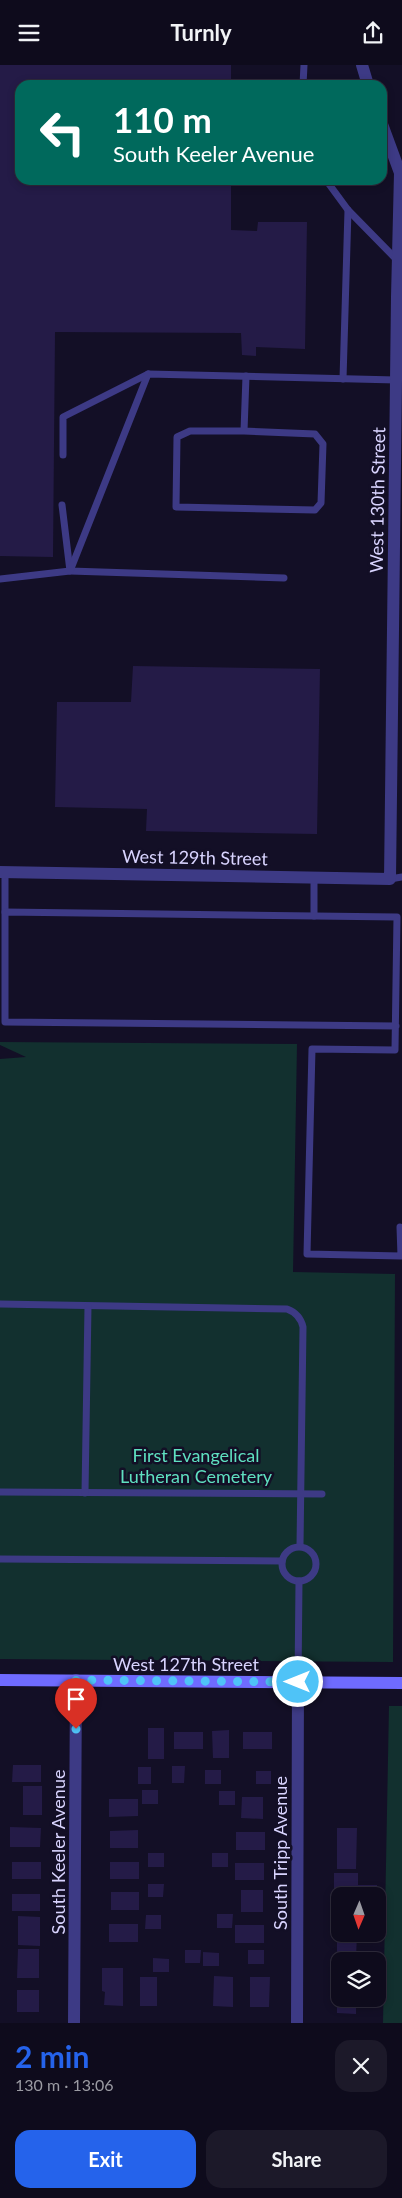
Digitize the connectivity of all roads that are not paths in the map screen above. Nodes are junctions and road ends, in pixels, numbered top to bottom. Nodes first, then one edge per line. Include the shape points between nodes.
1 (304, 65) edge
2 (362, 65) edge
3 (303, 80) edge
4 (366, 80) edge
5 (387, 138) edge
6 (330, 185) edge
7 (348, 210) junction
8 (400, 239) edge
9 (398, 260) junction
10 (148, 374) junction
11 (246, 377) junction
12 (343, 379) junction
13 (396, 380) junction
14 (244, 431) junction
15 (63, 455) dead end
16 (62, 505) dead end
17 (70, 571) junction
18 (284, 577) dead end
19 (0, 579) edge
20 (3, 872) edge
21 (314, 876) junction
22 (396, 878) edge
23 (5, 912) junction
24 (314, 916) junction
25 (396, 1026) junction
26 (400, 1227) dead end
27 (0, 1304) edge
28 (88, 1305) junction
29 (0, 1492) edge
30 (85, 1493) junction
31 (301, 1494) junction
32 (322, 1494) dead end
33 (300, 1546) junction
34 (0, 1559) edge
35 (282, 1561) junction
36 (299, 1581) junction
37 (0, 1680) edge
38 (76, 1680) junction
39 (298, 1682) junction
40 (402, 1683) edge
41 (74, 2023) edge
42 (297, 2023) edge

1 - 3 lane
2 - 4 street
5 - 8 street, West 130th Street via 400,173
6 - 7 lane
7 - 9 lane
7 - 12 lane
8 - 9 street, West 130th Street
9 - 13 street, West 130th Street
10 - 11 lane
10 - 15 lane via 63,417
10 - 17 lane
11 - 12 lane
11 - 14 lane
12 - 13 lane
13 - 22 street, West 130th Street
14 - 14 lane via 190,431 177,437 176,507 319,508 324,444 320,438 315,433
16 - 17 lane
17 - 18 lane
17 - 19 lane
20 - 21 street, West 129th Street
20 - 23 lane
21 - 22 street, West 129th Street
21 - 24 lane
23 - 24 lane
23 - 25 lane via 5,1023
24 - 25 lane via 397,917
25 - 26 lane via 396,1050 312,1049 307,1254 400,1256
27 - 28 lane
28 - 30 lane
28 - 31 lane via 287,1309 294,1312 302,1322
29 - 30 lane
30 - 31 lane
31 - 32 lane
31 - 33 lane
33 - 35 lane via 286,1552
33 - 36 lane via 311,1551 316,1567 310,1577
34 - 35 lane
35 - 36 lane via 286,1575
36 - 39 lane
37 - 38 main road, West 127th Street
38 - 39 main road, West 127th Street
38 - 41 street, South Keeler Avenue
39 - 40 main road, West 127th Street
39 - 42 street, South Tripp Avenue

